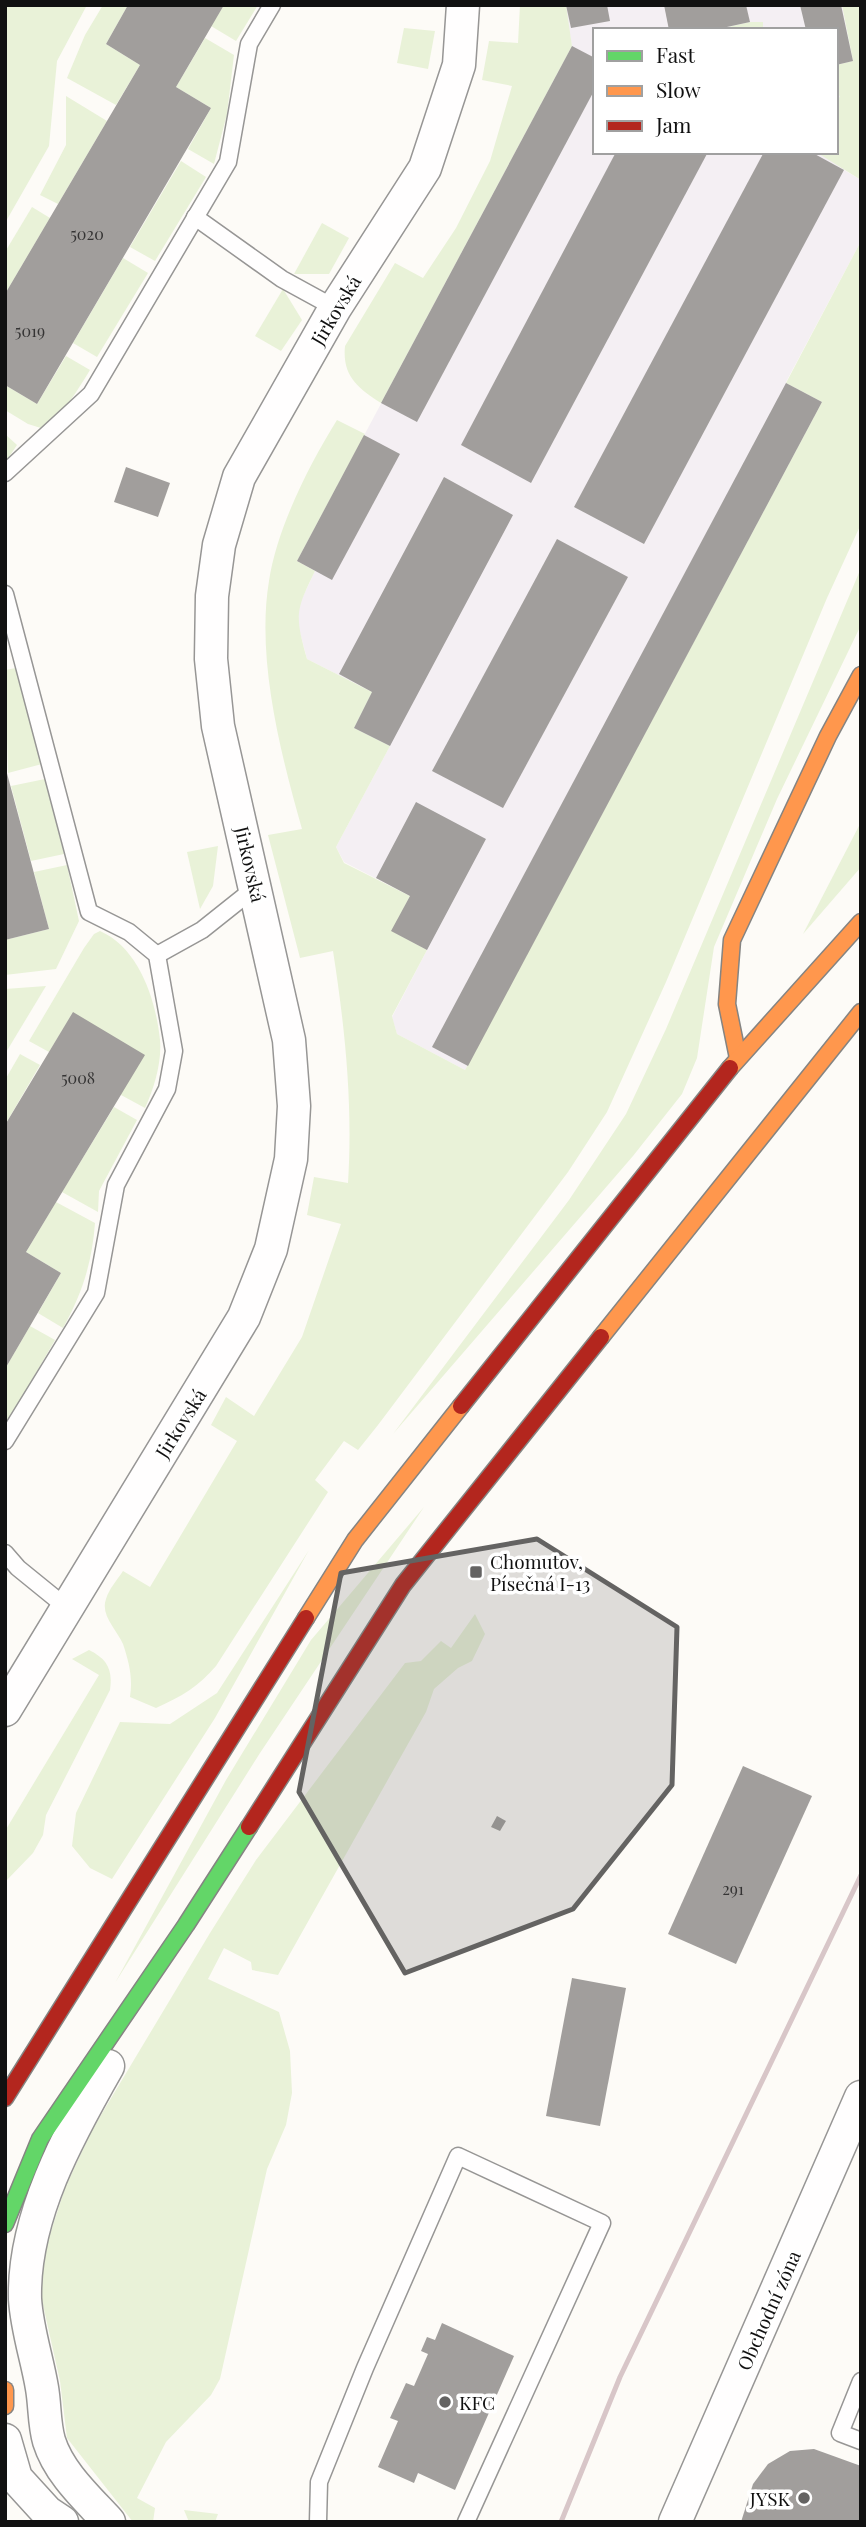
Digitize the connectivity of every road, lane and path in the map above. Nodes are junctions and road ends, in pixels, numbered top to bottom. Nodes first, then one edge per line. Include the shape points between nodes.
1 (272, 5) edge
2 (463, 5) edge
3 (195, 217) junction
4 (335, 308) junction
5 (5, 473) edge
6 (5, 594) edge
7 (861, 675) edge
8 (256, 887) junction
9 (861, 922) edge
10 (157, 956) junction
11 (861, 1012) edge
12 (738, 1058) junction
13 (5, 1441) edge
14 (5, 1553) edge
15 (66, 1607) junction
16 (5, 1710) edge
17 (186, 1925) junction
18 (861, 2097) edge
19 (5, 2098) edge
20 (5, 2224) edge
21 (861, 2381) edge
22 (5, 2390) edge
23 (5, 2406) edge
24 (5, 2440) edge
25 (861, 2441) edge
26 (62, 2522) edge
27 (109, 2522) edge
28 (318, 2522) edge
29 (466, 2522) edge
30 (675, 2522) edge

1 - 3 lane via 249,44 228,162
2 - 4 street, Jirkovská via 459,65 425,168
3 - 4 lane via 282,279
3 - 5 lane via 91,394
4 - 8 street, Jirkovská via 239,477 219,545 212,596 211,659 217,713
6 - 10 lane via 89,912 129,932
7 - 12 highway via 732,940 727,1004
8 - 10 lane via 202,930
8 - 15 street, Jirkovská via 289,1040 294,1106 291,1159 271,1249 244,1317
9 - 12 highway
10 - 13 lane via 174,1052 167,1090 116,1185 96,1293
11 - 17 highway via 403,1585
12 - 19 highway via 355,1540
14 - 15 lane
15 - 16 street, Jirkovská
17 - 20 highway via 40,2139
17 - 27 street via 56,2167 36,2221 25,2272 32,2354 42,2387 49,2442 69,2478
18 - 30 street, Obchodní zóna
21 - 25 lane via 840,2432
22 - 23 highway
24 - 26 street via 16,2478
28 - 29 lane via 319,2482 458,2156 602,2223

